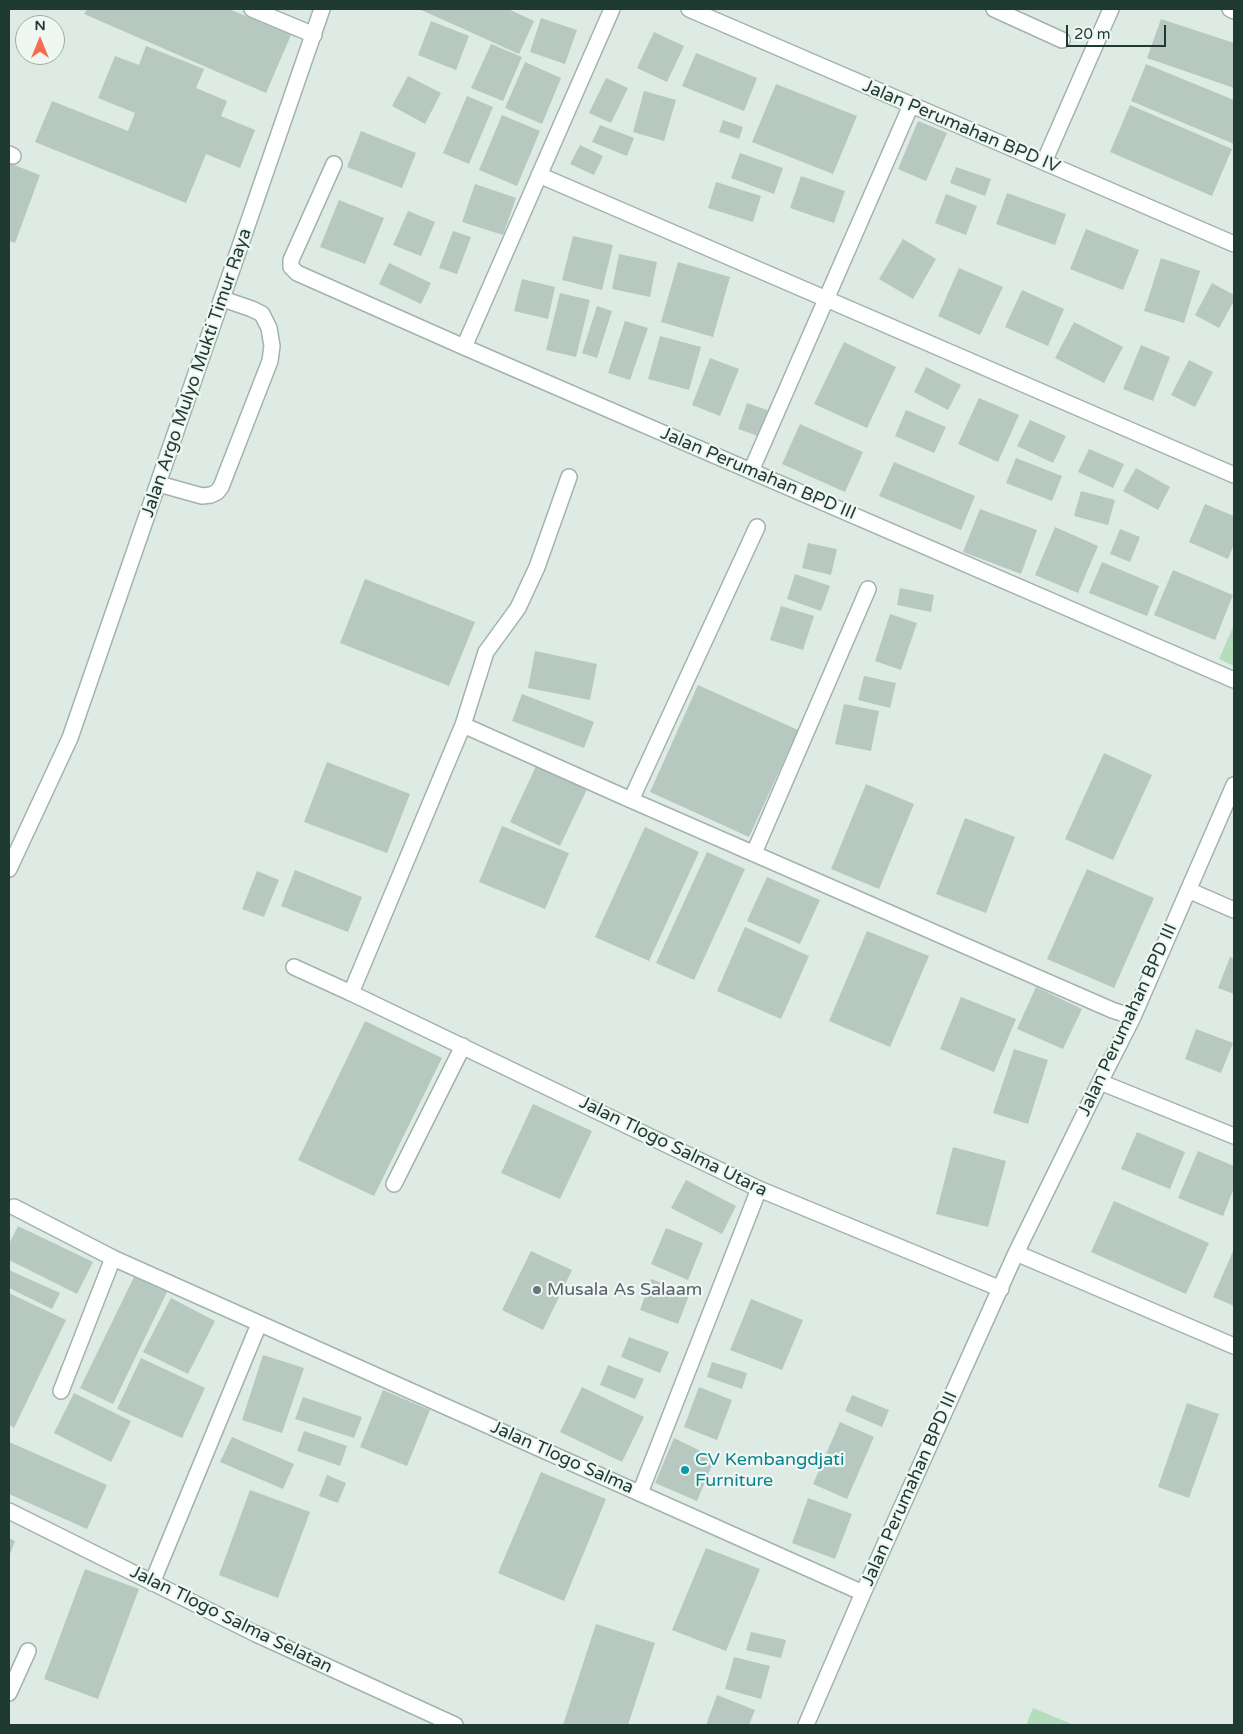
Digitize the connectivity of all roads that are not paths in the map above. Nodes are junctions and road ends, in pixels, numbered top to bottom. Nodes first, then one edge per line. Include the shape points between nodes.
1 (252, 9) edge
2 (322, 9) edge
3 (612, 9) edge
4 (688, 9) edge
5 (994, 9) edge
6 (1111, 9) edge
7 (1230, 9) edge
8 (1234, 11) edge
9 (314, 35) junction
10 (1062, 40) dead end
11 (911, 105) junction
12 (1044, 162) junction
13 (334, 164) dead end
14 (539, 175) junction
15 (1234, 244) edge
16 (826, 299) junction
17 (226, 300) junction
18 (464, 347) junction
19 (751, 471) junction
20 (569, 476) dead end
21 (1234, 476) edge
22 (165, 486) junction
23 (757, 527) dead end
24 (868, 589) dead end
25 (1234, 680) edge
26 (463, 725) junction
27 (1234, 785) edge
28 (631, 800) junction
29 (754, 853) junction
30 (9, 869) edge
31 (1188, 890) junction
32 (1234, 910) edge
33 (294, 967) dead end
34 (351, 993) junction
35 (1133, 1018) junction
36 (463, 1046) junction
37 (1100, 1082) junction
38 (1234, 1136) edge
39 (394, 1184) dead end
40 (759, 1189) junction
41 (14, 1207) dead end
42 (1016, 1253) junction
43 (113, 1258) junction
44 (1001, 1289) junction
45 (260, 1324) junction
46 (1234, 1346) edge
47 (61, 1392) dead end
48 (640, 1493) junction
49 (9, 1511) edge
50 (152, 1583) junction
51 (863, 1593) junction
52 (28, 1651) dead end
53 (9, 1694) edge
54 (455, 1725) edge
55 (806, 1725) edge

1 - 9 street
2 - 9 street, Jalan Argo Mulyo Mukti Timur Raya
3 - 14 street
4 - 11 street, Jalan Perumahan BPD IV
5 - 10 street
6 - 12 street
7 - 8 street
9 - 17 street, Jalan Argo Mulyo Mukti Timur Raya via 278,135
11 - 12 street, Jalan Perumahan BPD IV
11 - 16 street
12 - 15 street, Jalan Perumahan BPD IV
13 - 18 street, Jalan Perumahan BPD III via 291,267 297,273
14 - 16 street
14 - 18 street
16 - 19 street
16 - 21 street
17 - 22 street, Jalan Argo Mulyo Mukti Timur Raya
17 - 22 street via 262,314 269,328 270,361 217,492 196,495
18 - 19 street, Jalan Perumahan BPD III
19 - 25 street, Jalan Perumahan BPD III
20 - 26 street via 537,567 518,608 486,652
22 - 30 street, Jalan Argo Mulyo Mukti Timur Raya via 70,738
23 - 28 street
24 - 29 street
26 - 28 street
26 - 34 street
27 - 31 street, Jalan Perumahan BPD III
28 - 29 street
29 - 35 street
31 - 32 street
31 - 35 street, Jalan Perumahan BPD III
33 - 34 street, Jalan Tlogo Salma Utara
34 - 36 street, Jalan Tlogo Salma Utara
35 - 37 street, Jalan Perumahan BPD III
36 - 39 street
36 - 40 street, Jalan Tlogo Salma Utara
37 - 38 street
37 - 42 street, Jalan Perumahan BPD III
40 - 44 street, Jalan Tlogo Salma Utara
40 - 48 street
41 - 43 street, Jalan Tlogo Salma
42 - 44 street, Jalan Perumahan BPD III
42 - 46 street
43 - 45 street, Jalan Tlogo Salma
43 - 47 street
44 - 51 street, Jalan Perumahan BPD III
45 - 48 street, Jalan Tlogo Salma
45 - 50 street
48 - 51 street, Jalan Tlogo Salma
49 - 50 street, Jalan Tlogo Salma Selatan
50 - 54 street, Jalan Tlogo Salma Selatan
51 - 55 street, Jalan Perumahan BPD III
52 - 53 street

